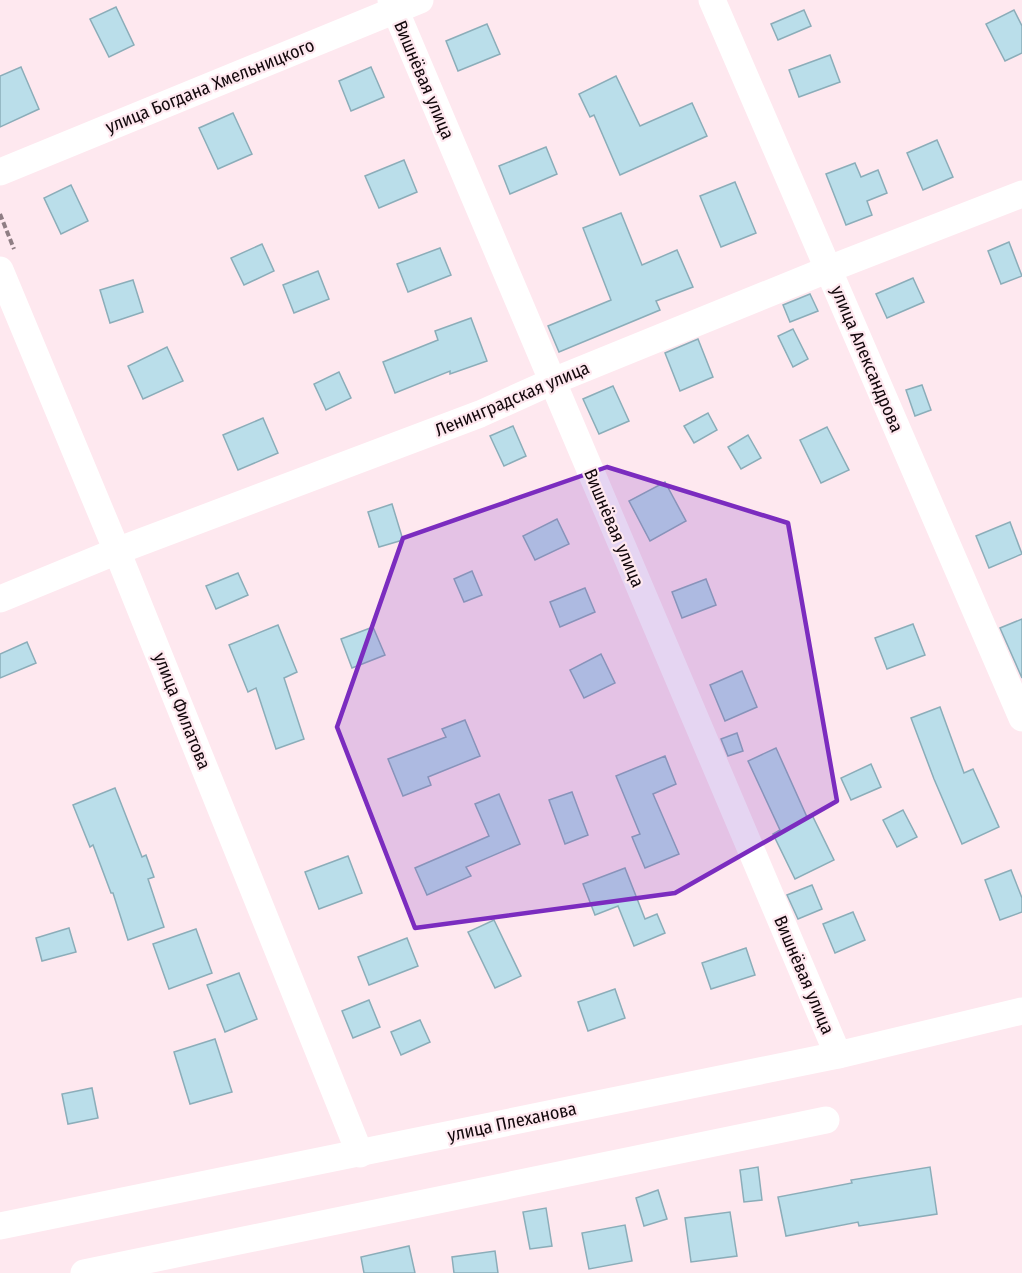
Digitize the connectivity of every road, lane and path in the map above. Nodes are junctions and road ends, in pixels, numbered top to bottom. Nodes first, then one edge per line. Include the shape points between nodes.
1 (420, 0) edge
2 (712, 0) edge
3 (393, 5) edge
4 (0, 172) edge
5 (1022, 194) edge
6 (829, 269) junction
7 (0, 270) edge
8 (551, 382) junction
9 (117, 551) junction
10 (0, 598) edge
11 (1022, 718) edge
12 (1022, 1011) edge
13 (838, 1055) junction
14 (826, 1120) dead end
15 (360, 1154) junction
16 (0, 1226) edge
17 (84, 1273) edge

1 - 3 street, улица Богдана Хмельницкого
2 - 6 street, улица Александрова
3 - 4 street, улица Богдана Хмельницкого
3 - 8 street, Вишнёвая улица
5 - 6 street, Ленинградская улица
6 - 8 street, Ленинградская улица
6 - 11 street, улица Александрова
7 - 9 street, улица Филатова
8 - 9 street, Ленинградская улица via 480,414
8 - 13 street, Вишнёвая улица
9 - 10 street, Ленинградская улица
9 - 15 street, улица Филатова
12 - 13 street, улица Плеханова
13 - 15 street, улица Плеханова
14 - 17 street
15 - 16 street, улица Плеханова

